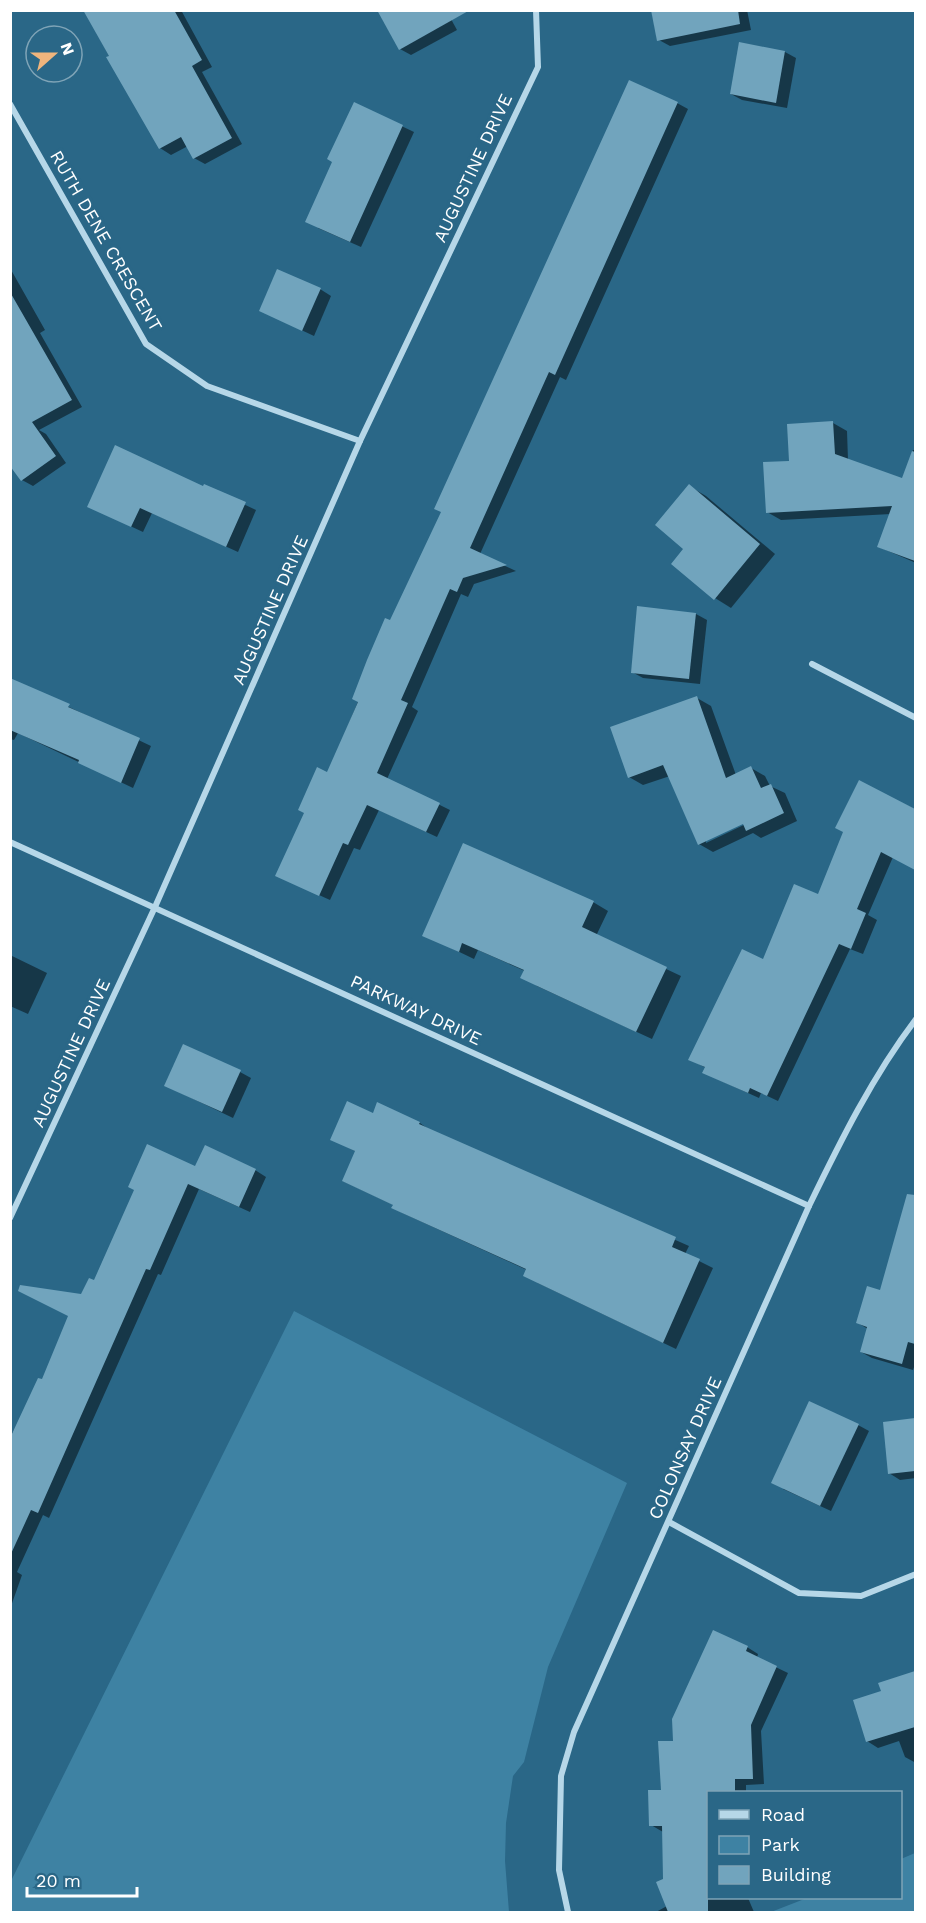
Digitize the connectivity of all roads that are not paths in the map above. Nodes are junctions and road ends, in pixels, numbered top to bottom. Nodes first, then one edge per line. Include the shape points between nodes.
1 (536, 10) edge
2 (10, 104) edge
3 (360, 441) junction
4 (812, 664) dead end
5 (915, 718) edge
6 (10, 842) edge
7 (155, 907) junction
8 (915, 1019) edge
9 (809, 1206) junction
10 (10, 1218) edge
11 (669, 1522) junction
12 (915, 1574) edge
13 (568, 1912) edge

1 - 3 street, AUGUSTINE DRIVE via 538,67
2 - 3 street, RUTH DENE CRESCENT via 146,344 207,386
3 - 7 street, AUGUSTINE DRIVE
4 - 5 street
6 - 7 street, PARKWAY DRIVE
7 - 9 street, PARKWAY DRIVE
7 - 10 street, AUGUSTINE DRIVE
8 - 9 street, COLONSAY DRIVE via 848,1126
9 - 11 street, COLONSAY DRIVE
11 - 12 street via 799,1593 861,1596
11 - 13 street, COLONSAY DRIVE via 574,1732 561,1776 560,1870

